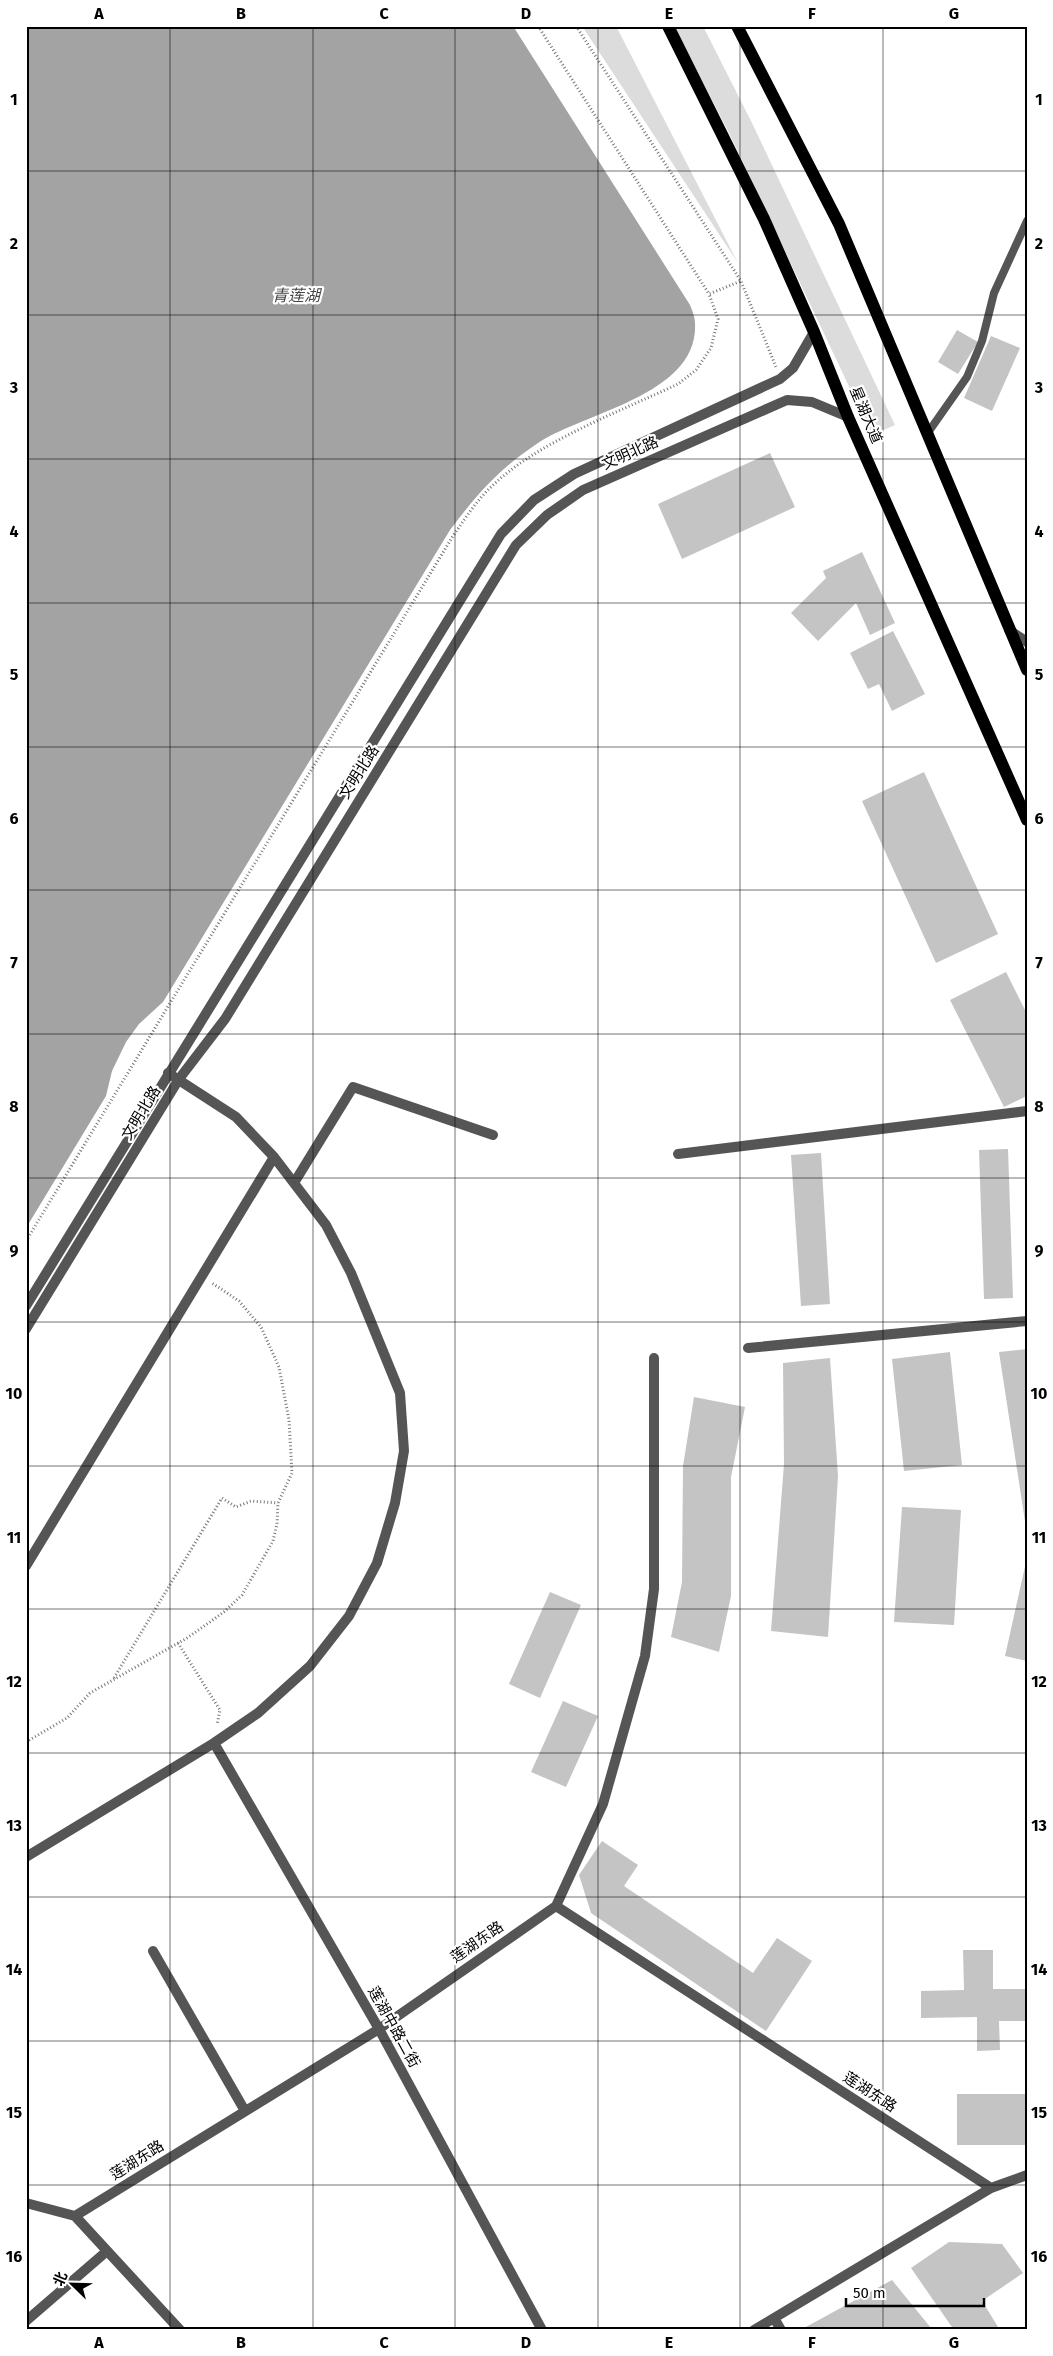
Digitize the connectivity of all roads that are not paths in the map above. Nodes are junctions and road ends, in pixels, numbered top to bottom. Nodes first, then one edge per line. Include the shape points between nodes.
1 (668, 26) edge
2 (737, 26) edge
3 (1027, 221) edge
4 (814, 332) junction
5 (848, 417) junction
6 (927, 434) junction
7 (1009, 630) junction
8 (1027, 642) edge
9 (1027, 670) edge
10 (1027, 820) edge
11 (168, 1073) junction
12 (179, 1079) junction
13 (1027, 1112) edge
14 (493, 1135) dead end
15 (678, 1154) dead end
16 (274, 1157) junction
17 (294, 1182) junction
18 (26, 1306) edge
19 (1027, 1321) edge
20 (26, 1329) edge
21 (748, 1348) dead end
22 (654, 1358) dead end
23 (26, 1566) edge
24 (214, 1742) junction
25 (26, 1857) edge
26 (556, 1906) junction
27 (153, 1951) dead end
28 (378, 2029) junction
29 (245, 2111) junction
30 (1027, 2175) edge
31 (991, 2188) junction
32 (26, 2203) edge
33 (75, 2216) junction
34 (107, 2250) junction
35 (774, 2318) junction
36 (26, 2321) edge
37 (180, 2330) edge
38 (542, 2330) edge
39 (754, 2330) edge
40 (781, 2330) edge

1 - 4 main road, 星湖大道 via 764,220
2 - 6 main road via 839,224
3 - 6 lane via 994,293 982,341 967,377
4 - 5 main road, 星湖大道
4 - 11 street, 文明北路 via 793,368 780,379 574,474 534,500 501,534
5 - 10 main road, 星湖大道
5 - 12 street, 文明北路 via 812,402 787,400 583,490 541,521 516,545 225,1019
6 - 7 main road
7 - 8 street
7 - 9 main road
11 - 12 street
11 - 18 street, 文明北路
12 - 16 street via 236,1117
12 - 20 street, 文明北路
13 - 15 street
14 - 17 street via 353,1087
16 - 17 street
16 - 23 street
17 - 24 street via 326,1225 376,1330 400,1394 404,1451 395,1503 377,1563 349,1616 310,1666 258,1713
19 - 21 street
22 - 26 street via 654,1589 645,1656 603,1804
24 - 25 street
24 - 28 street, 莲湖中路二街
26 - 28 street, 莲湖东路
26 - 31 street, 莲湖东路
27 - 29 street
28 - 29 street, 莲湖东路
28 - 38 street, 莲湖中路二街
29 - 33 street, 莲湖东路
30 - 31 street
31 - 35 street
32 - 33 street
33 - 34 street
34 - 36 street
34 - 37 street
35 - 39 street
35 - 40 street

